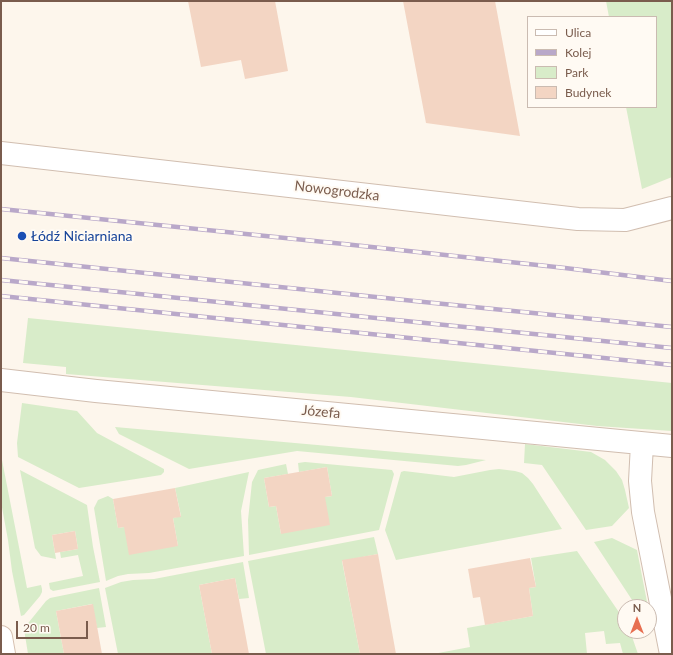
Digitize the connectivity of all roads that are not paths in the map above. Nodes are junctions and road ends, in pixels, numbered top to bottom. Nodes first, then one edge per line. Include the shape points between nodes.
1 (1, 153) edge
2 (672, 208) edge
3 (1, 380) edge
4 (642, 444) junction
5 (672, 446) edge
6 (1, 637) edge
7 (4, 654) edge
8 (671, 654) edge

1 - 2 street, Nowogrodzka via 578,219 625,220
3 - 4 street, Józefa
4 - 5 street, Józefa
4 - 8 street via 640,481 643,512
6 - 7 street

